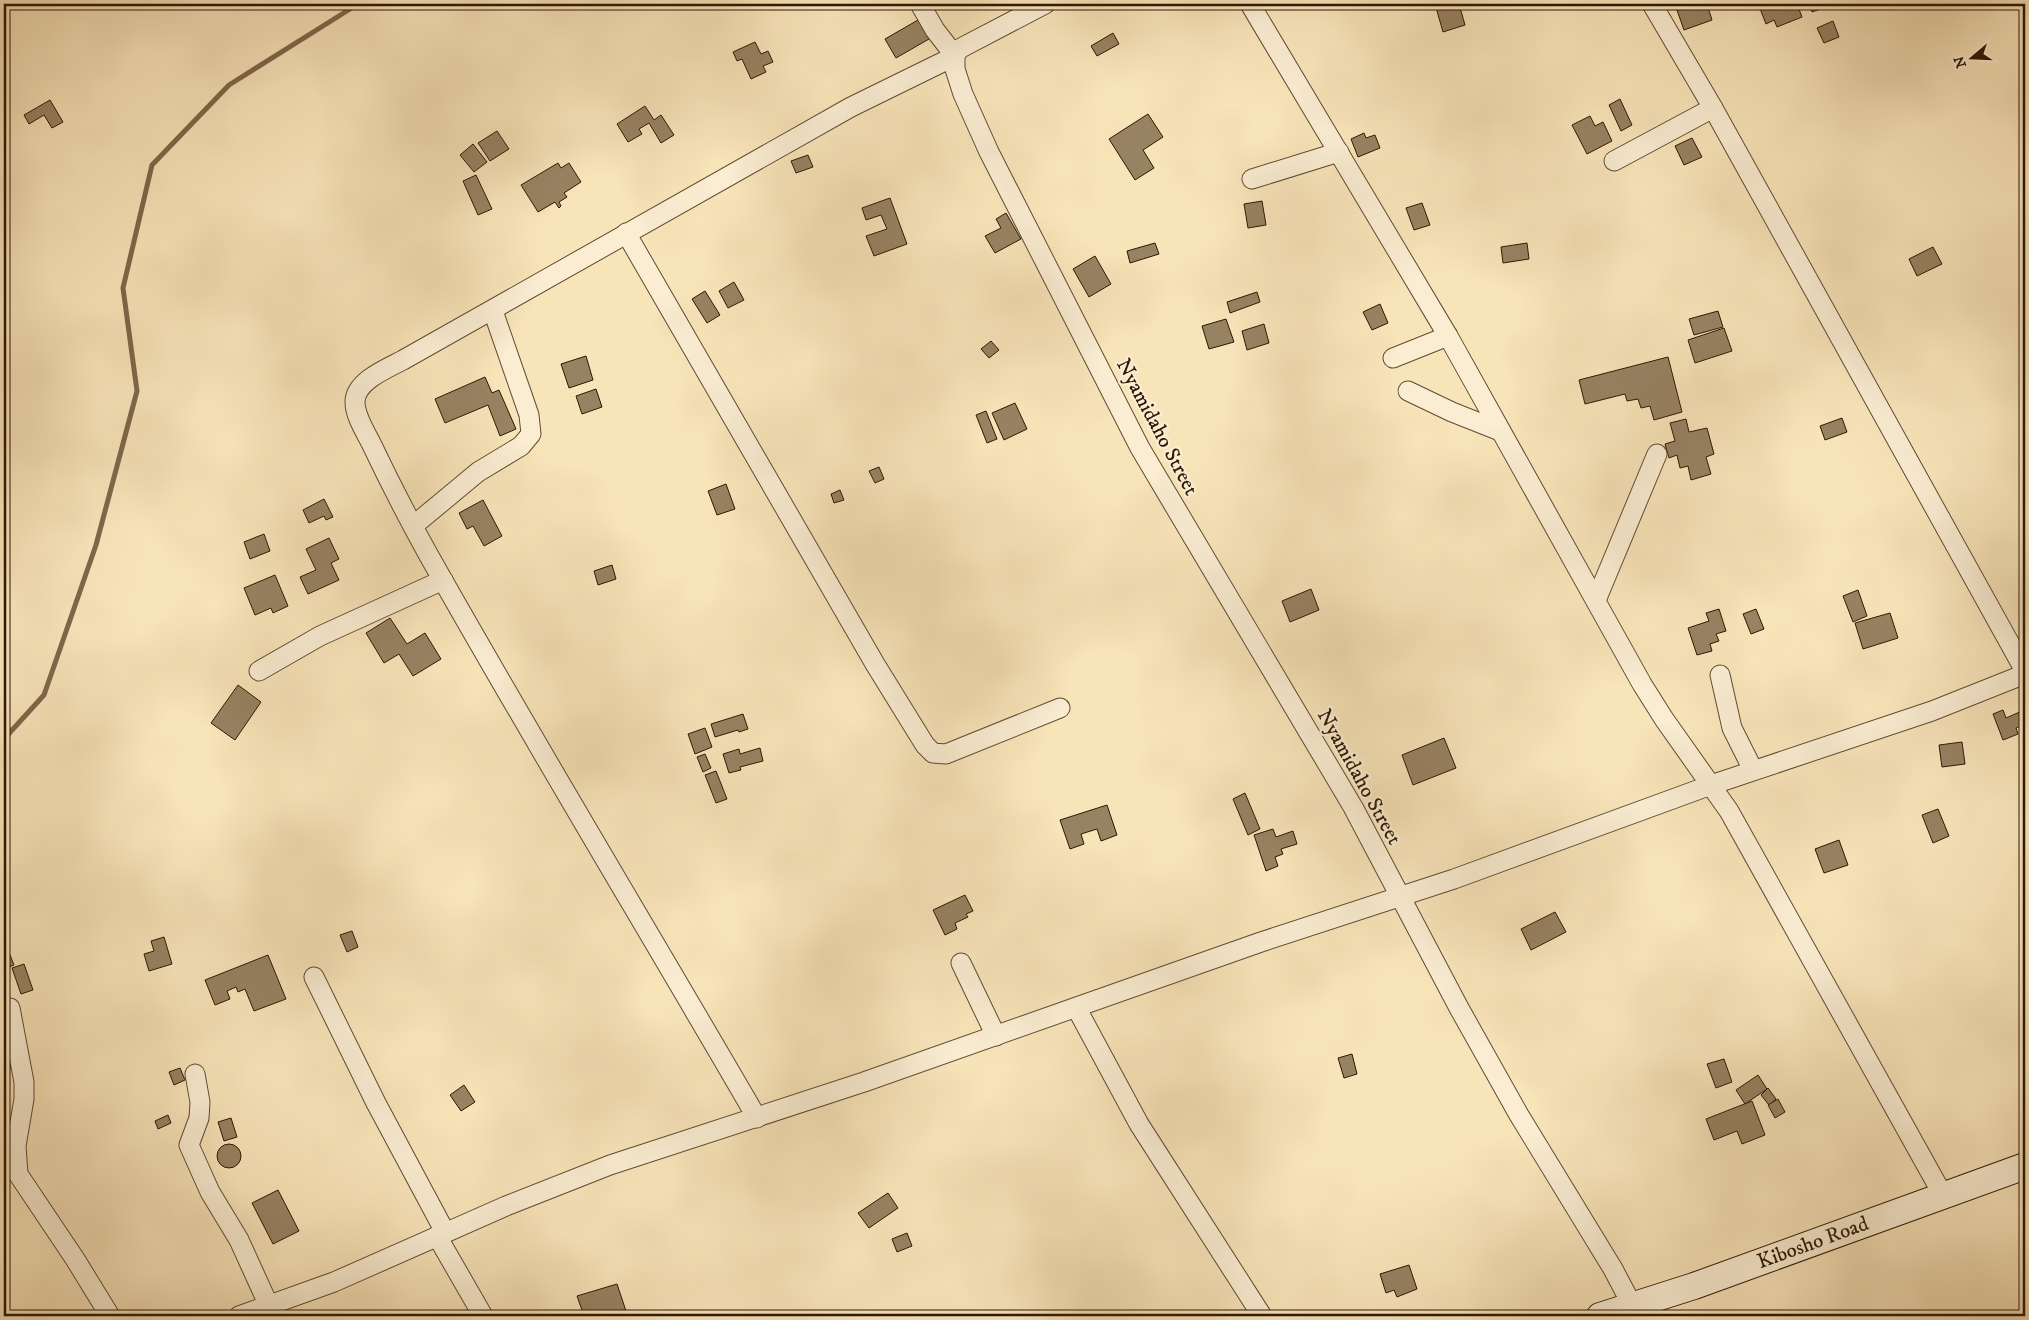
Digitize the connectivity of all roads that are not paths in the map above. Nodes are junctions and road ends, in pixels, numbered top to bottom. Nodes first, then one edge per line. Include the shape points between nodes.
1 (920, 4) edge
2 (1045, 4) edge
3 (1250, 4) edge
4 (1652, 4) edge
5 (956, 56) junction
6 (1713, 108) junction
7 (1339, 152) junction
8 (1614, 162) dead end
9 (1252, 179) dead end
10 (626, 233) junction
11 (493, 310) junction
12 (1448, 336) junction
13 (1393, 358) dead end
14 (1408, 391) dead end
15 (1500, 431) junction
16 (1658, 454) dead end
17 (412, 526) junction
18 (442, 580) junction
19 (1596, 598) junction
20 (259, 671) dead end
21 (2025, 672) edge
22 (1720, 675) dead end
23 (1060, 708) dead end
24 (1753, 770) junction
25 (1711, 785) junction
26 (1400, 898) junction
27 (961, 963) dead end
28 (314, 977) dead end
29 (10, 1008) dead end
30 (1077, 1008) junction
31 (996, 1036) junction
32 (195, 1074) dead end
33 (757, 1118) junction
34 (2025, 1166) edge
35 (1944, 1197) junction
36 (441, 1234) junction
37 (269, 1306) junction
38 (1632, 1306) junction
39 (110, 1316) edge
40 (239, 1316) edge
41 (483, 1316) edge
42 (1262, 1316) edge
43 (1600, 1316) edge

1 - 5 street
2 - 5 street via 969,42 959,49
3 - 7 street
4 - 6 street
5 - 10 street via 851,107
5 - 26 street, Nyamidaho Street via 958,80 990,152 1140,448 1353,807
6 - 8 street
6 - 21 street
7 - 9 street
7 - 12 street
10 - 11 street
10 - 23 street via 925,745 933,753 946,754
11 - 17 street via 529,415 531,434 521,446 478,472
11 - 17 street via 370,379 358,391 355,399 357,412
12 - 13 street
12 - 15 street
14 - 15 street
15 - 19 street
16 - 19 street
17 - 18 street
18 - 20 street via 320,636
18 - 33 street
19 - 25 street via 1664,720
21 - 24 street via 1932,711
22 - 24 street via 1732,728
24 - 25 street
25 - 26 street
25 - 35 street via 1761,867
26 - 30 street
26 - 38 street, Nyamidaho Street via 1514,1107
27 - 31 street
28 - 36 street
29 - 39 street via 24,1082 16,1146 18,1174
30 - 31 street
30 - 42 street via 1139,1124
31 - 33 street
32 - 37 street via 199,1118 188,1145 210,1192 239,1240
33 - 36 street via 610,1165
34 - 35 street, Kibosho Road
35 - 38 street, Kibosho Road
36 - 37 street via 334,1282
36 - 41 street
37 - 40 street
38 - 43 street, Kibosho Road

